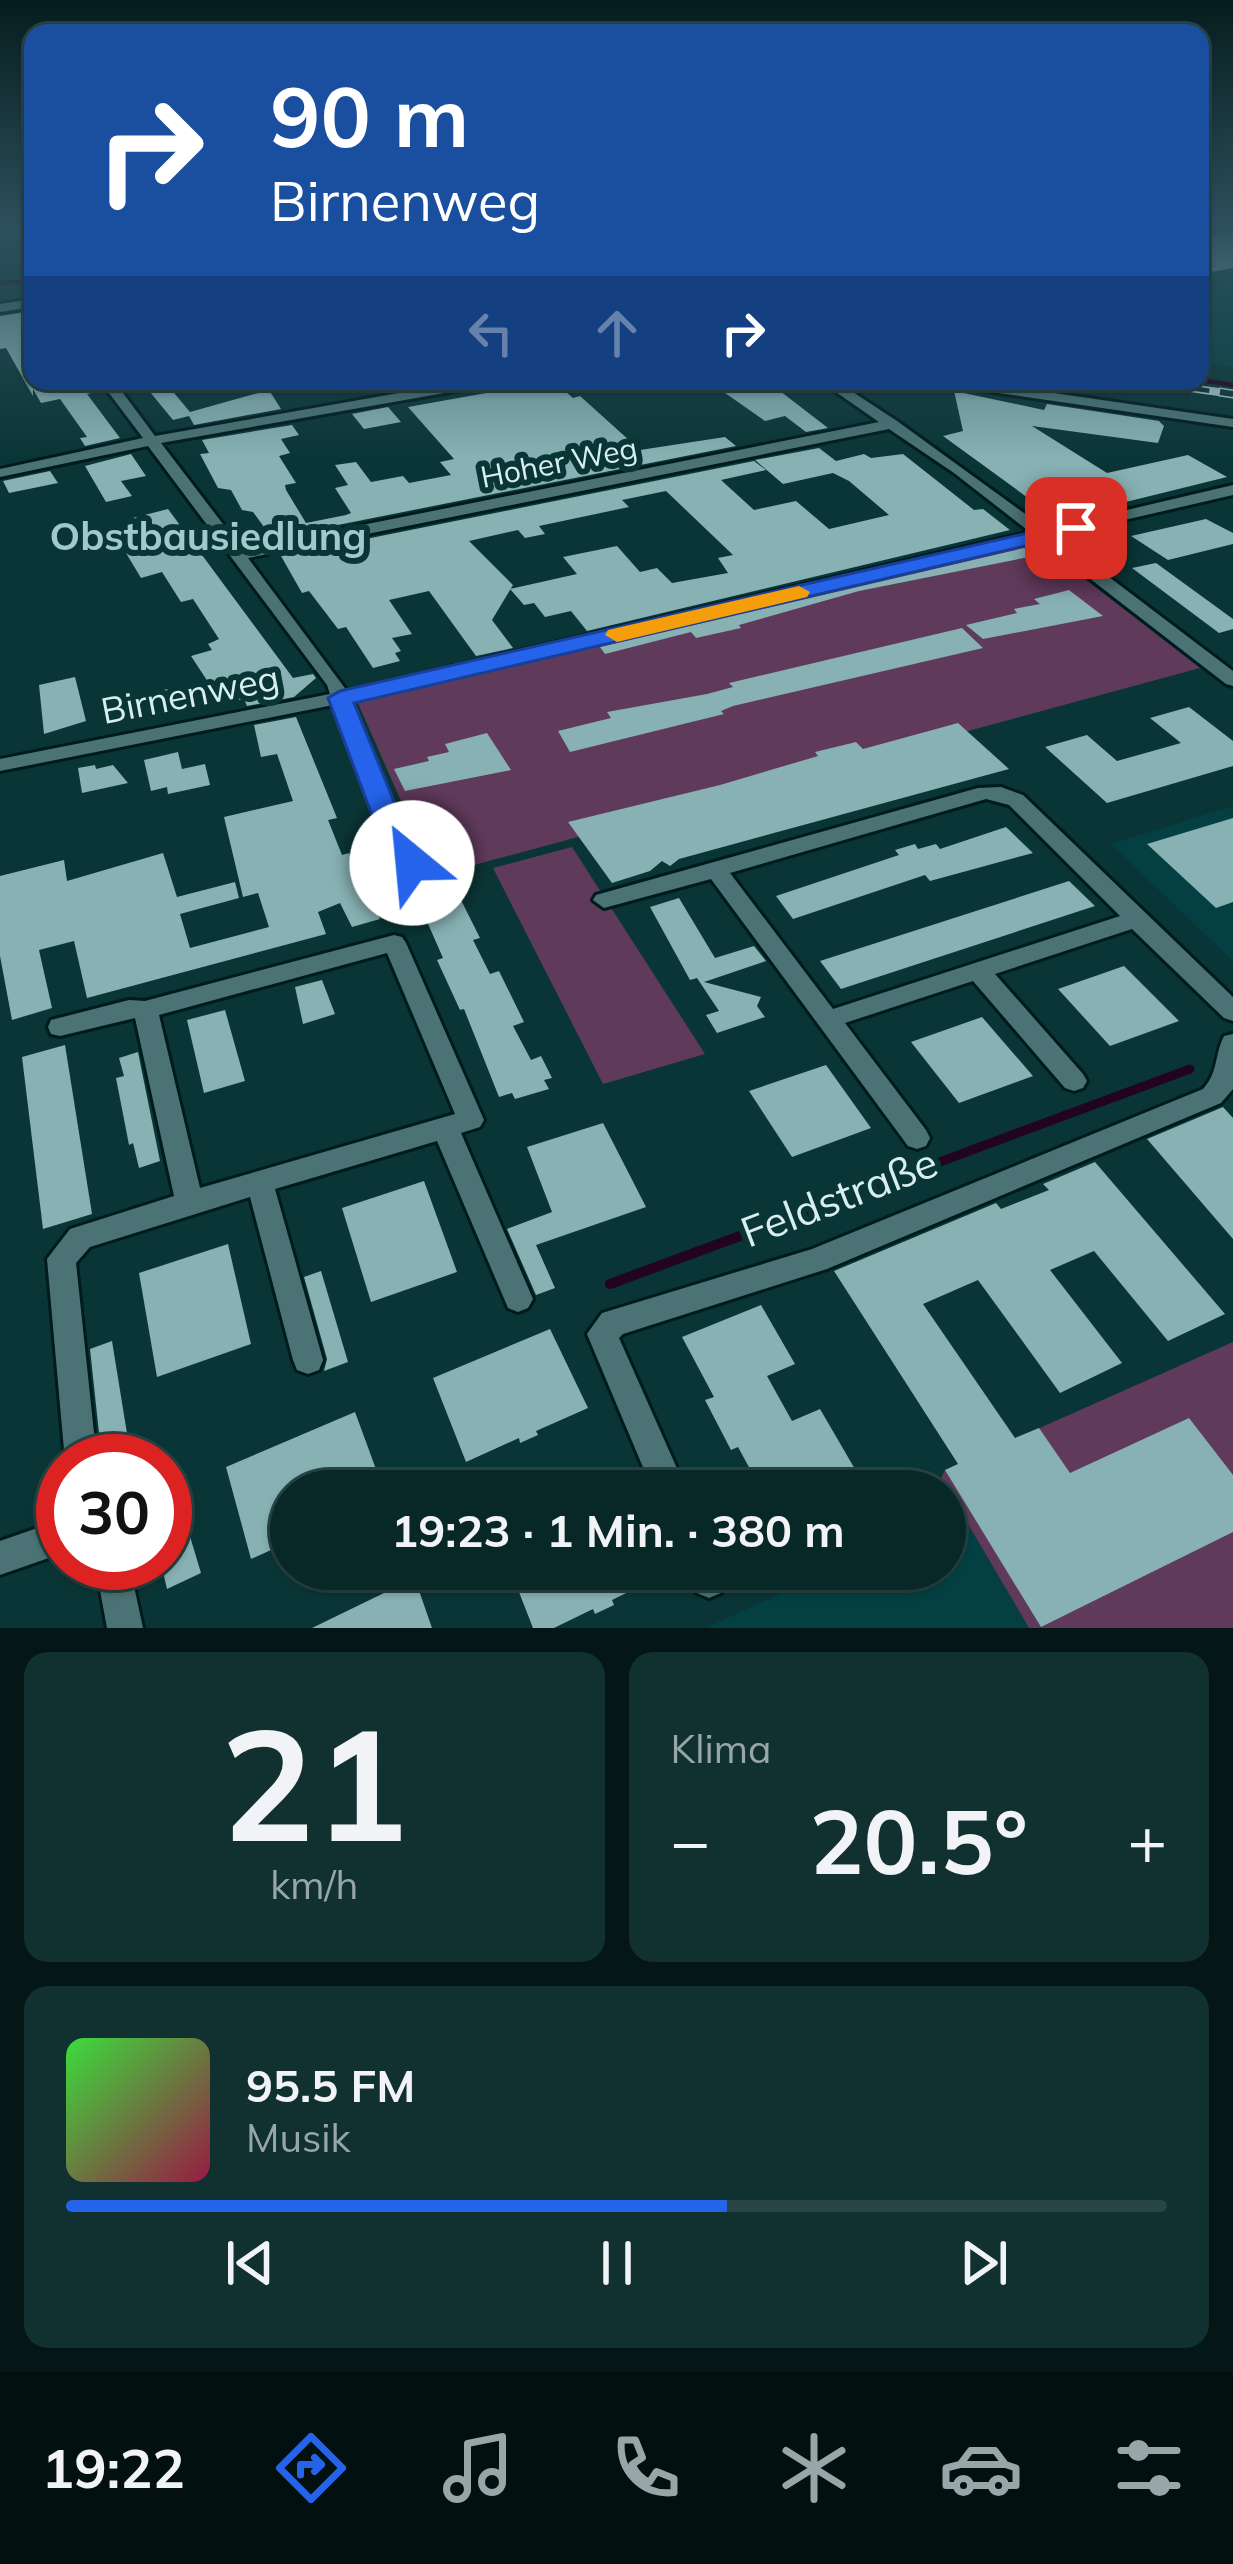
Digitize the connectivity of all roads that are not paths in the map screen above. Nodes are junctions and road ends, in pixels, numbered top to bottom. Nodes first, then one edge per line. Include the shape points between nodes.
1 (114, 390) edge
2 (439, 390) edge
3 (852, 390) edge
4 (1006, 390) edge
5 (1233, 423) edge
6 (892, 424) junction
7 (154, 440) junction
8 (0, 473) edge
9 (1233, 490) edge
10 (1042, 536) junction
11 (237, 555) junction
12 (1233, 680) edge
13 (340, 698) junction
14 (0, 765) edge
15 (412, 863) dead end
16 (716, 869) junction
17 (604, 900) dead end
18 (1136, 919) junction
19 (980, 973) junction
20 (146, 1010) junction
21 (1233, 1012) edge
22 (830, 1019) junction
23 (60, 1027) dead end
24 (1233, 1043) edge
25 (1074, 1081) dead end
26 (445, 1127) junction
27 (917, 1138) dead end
28 (260, 1183) junction
29 (190, 1203) junction
30 (518, 1299) dead end
31 (308, 1360) dead end
32 (78, 1434) edge
33 (661, 1470) edge
34 (36, 1545) edge
35 (0, 1558) edge
36 (117, 1590) edge
37 (125, 1628) edge

1 - 7 street
2 - 7 street
3 - 6 street
4 - 5 street
6 - 10 street
6 - 11 street, Hoher Weg
7 - 8 street
7 - 11 street
9 - 10 street, Birnenweg
10 - 12 street
10 - 13 street, Birnenweg
11 - 13 street
13 - 14 street, Birnenweg
13 - 15 street
16 - 17 street
16 - 18 street via 1001,793
16 - 22 street
18 - 19 street
18 - 21 street
19 - 22 street
19 - 25 street
20 - 23 street
20 - 26 street via 394,943 471,1120
20 - 29 street
22 - 27 street
24 - 33 street, Feldstraße via 1226,1080 1212,1096 817,1260 613,1323 602,1334
26 - 28 street
26 - 30 street
28 - 29 street
28 - 31 street
29 - 32 street via 80,1238 61,1259
34 - 35 street
36 - 37 street

